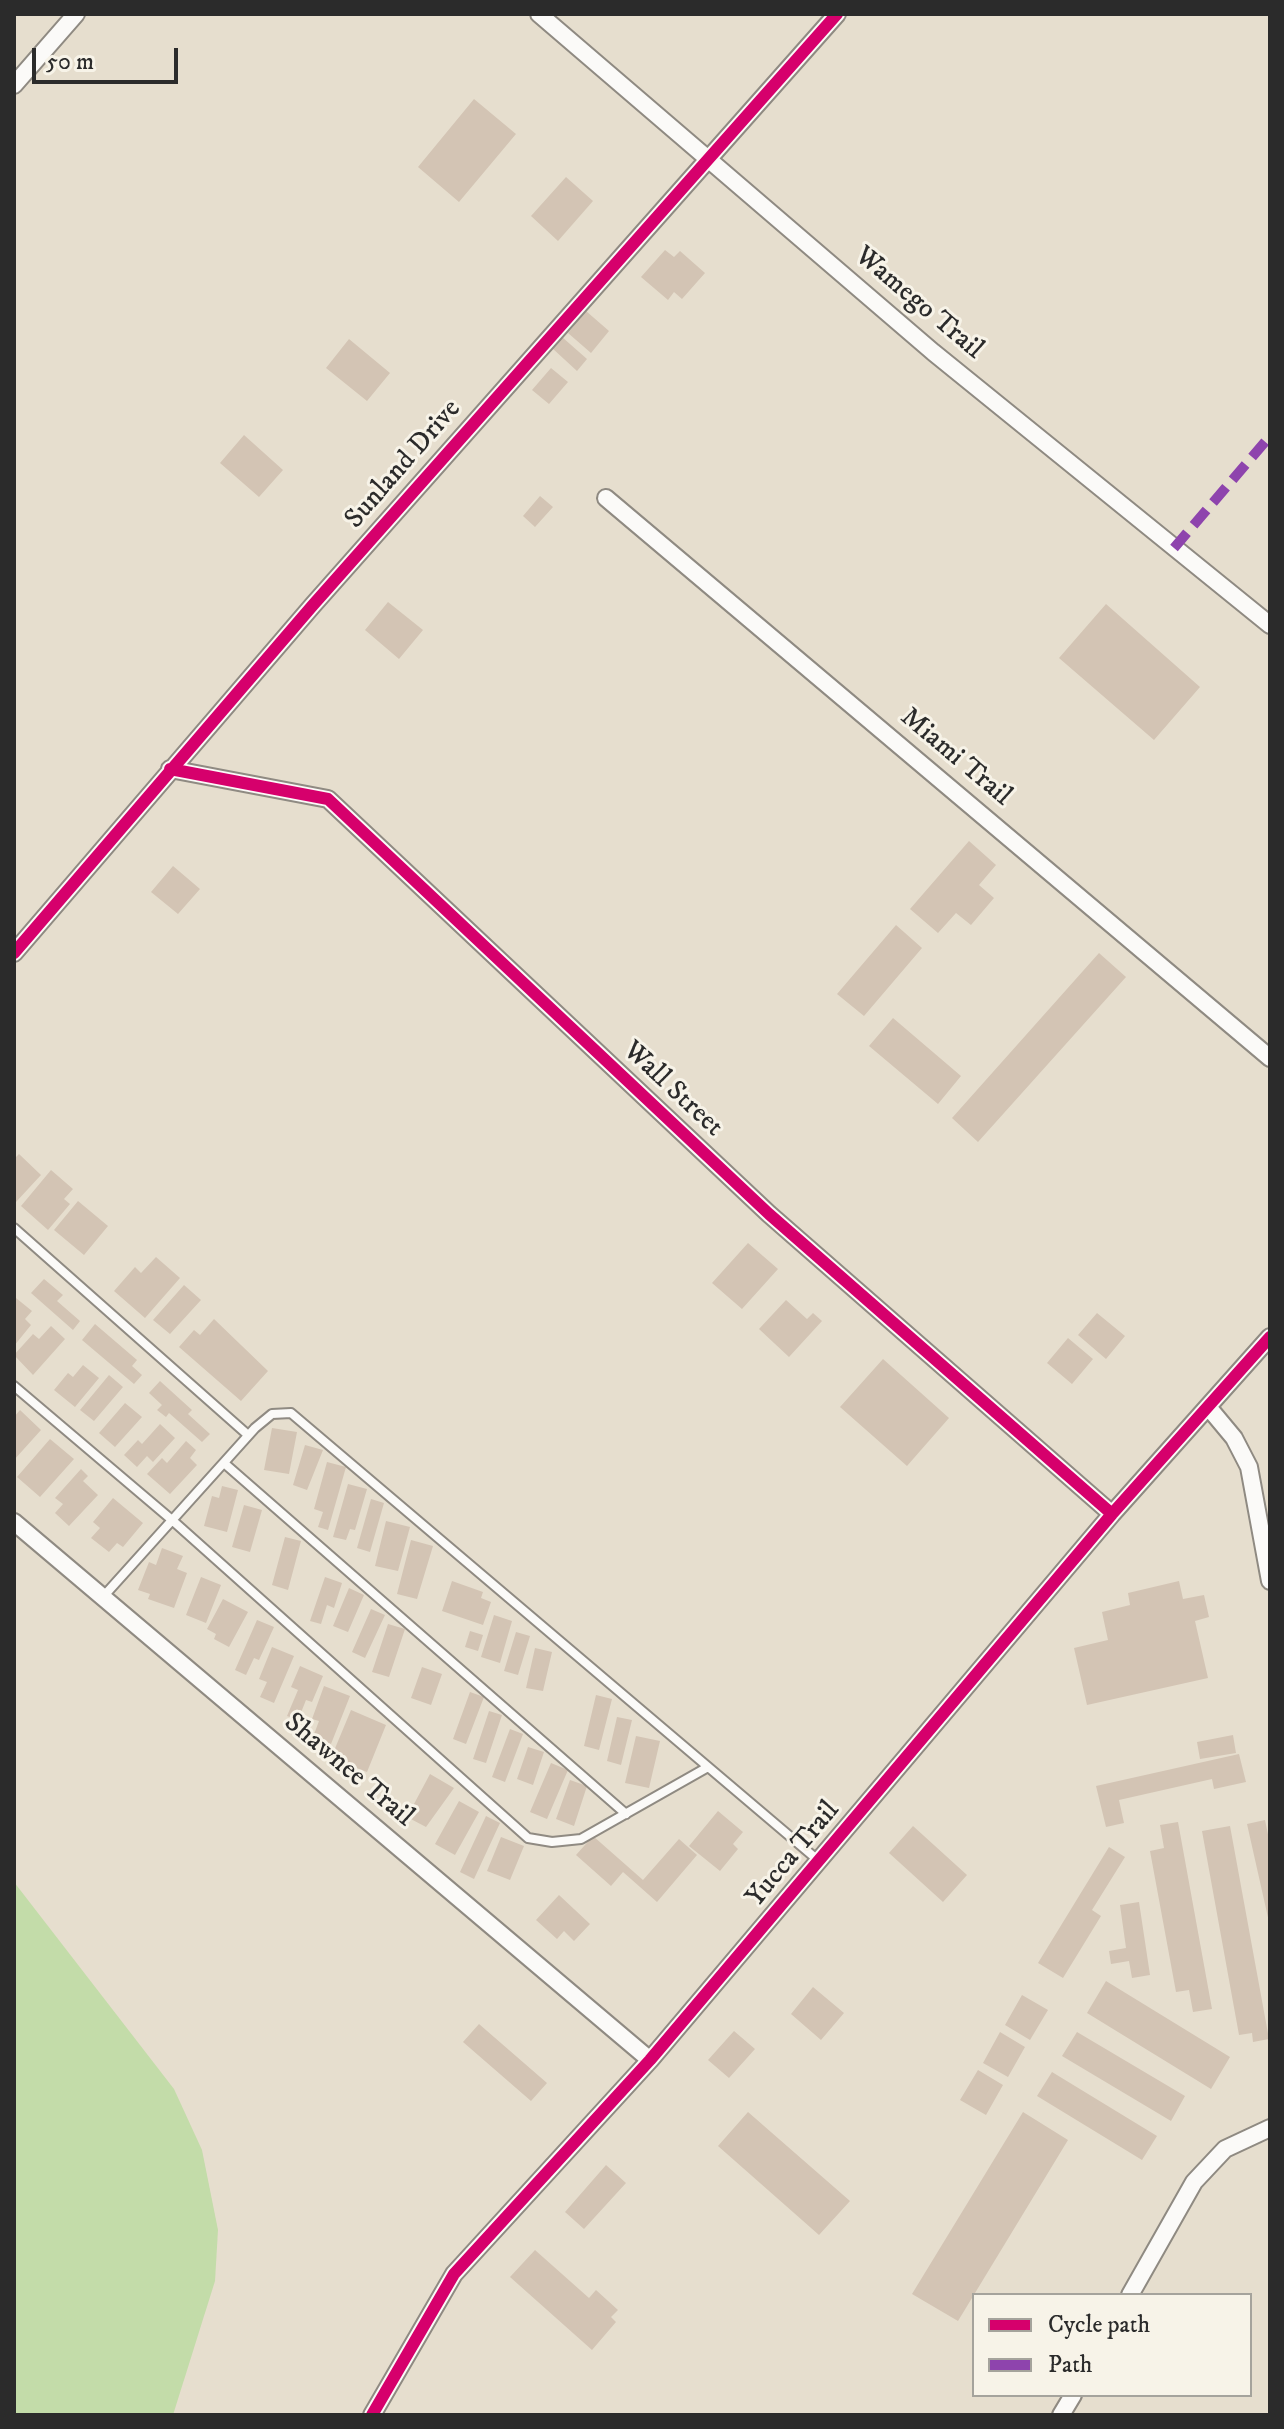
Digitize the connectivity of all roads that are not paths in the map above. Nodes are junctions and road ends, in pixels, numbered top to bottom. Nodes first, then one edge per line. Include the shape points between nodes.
1 (76, 14) edge
2 (539, 14) edge
3 (837, 14) edge
4 (14, 85) edge
5 (706, 158) junction
6 (606, 498) dead end
7 (1270, 625) edge
8 (170, 769) junction
9 (14, 953) edge
10 (1270, 1058) edge
11 (14, 1228) edge
12 (1270, 1337) edge
13 (14, 1386) edge
14 (1209, 1408) junction
15 (248, 1435) junction
16 (224, 1463) junction
17 (1112, 1514) junction
18 (172, 1520) junction
19 (14, 1522) edge
20 (1270, 1581) edge
21 (102, 1598) junction
22 (708, 1767) junction
23 (626, 1814) junction
24 (820, 1862) junction
25 (650, 2060) junction
26 (1270, 2128) edge
27 (1131, 2293) edge
28 (1072, 2397) edge
29 (372, 2415) edge
30 (1061, 2415) edge

1 - 4 street
2 - 5 street, Wamego Trail
3 - 5 street, Sunland Drive
5 - 7 street, Wamego Trail via 933,352
5 - 8 street, Sunland Drive
6 - 10 street, Miami Trail
8 - 9 street, Sunland Drive
8 - 17 street, Wall Street via 328,799 769,1214
11 - 15 lane
12 - 14 street, Yucca Trail
13 - 18 lane
14 - 17 street, Yucca Trail
14 - 20 street via 1249,1467
15 - 16 lane
15 - 22 lane via 272,1414 291,1413
16 - 18 lane
16 - 23 lane
17 - 24 street, Yucca Trail
18 - 21 lane
18 - 23 lane via 528,1838 581,1839
19 - 21 street, Shawnee Trail
21 - 25 street, Shawnee Trail
22 - 23 lane
22 - 24 lane
24 - 25 street, Yucca Trail
25 - 29 street, Yucca Trail via 454,2274
26 - 27 street via 1225,2149 1194,2182
28 - 30 street

